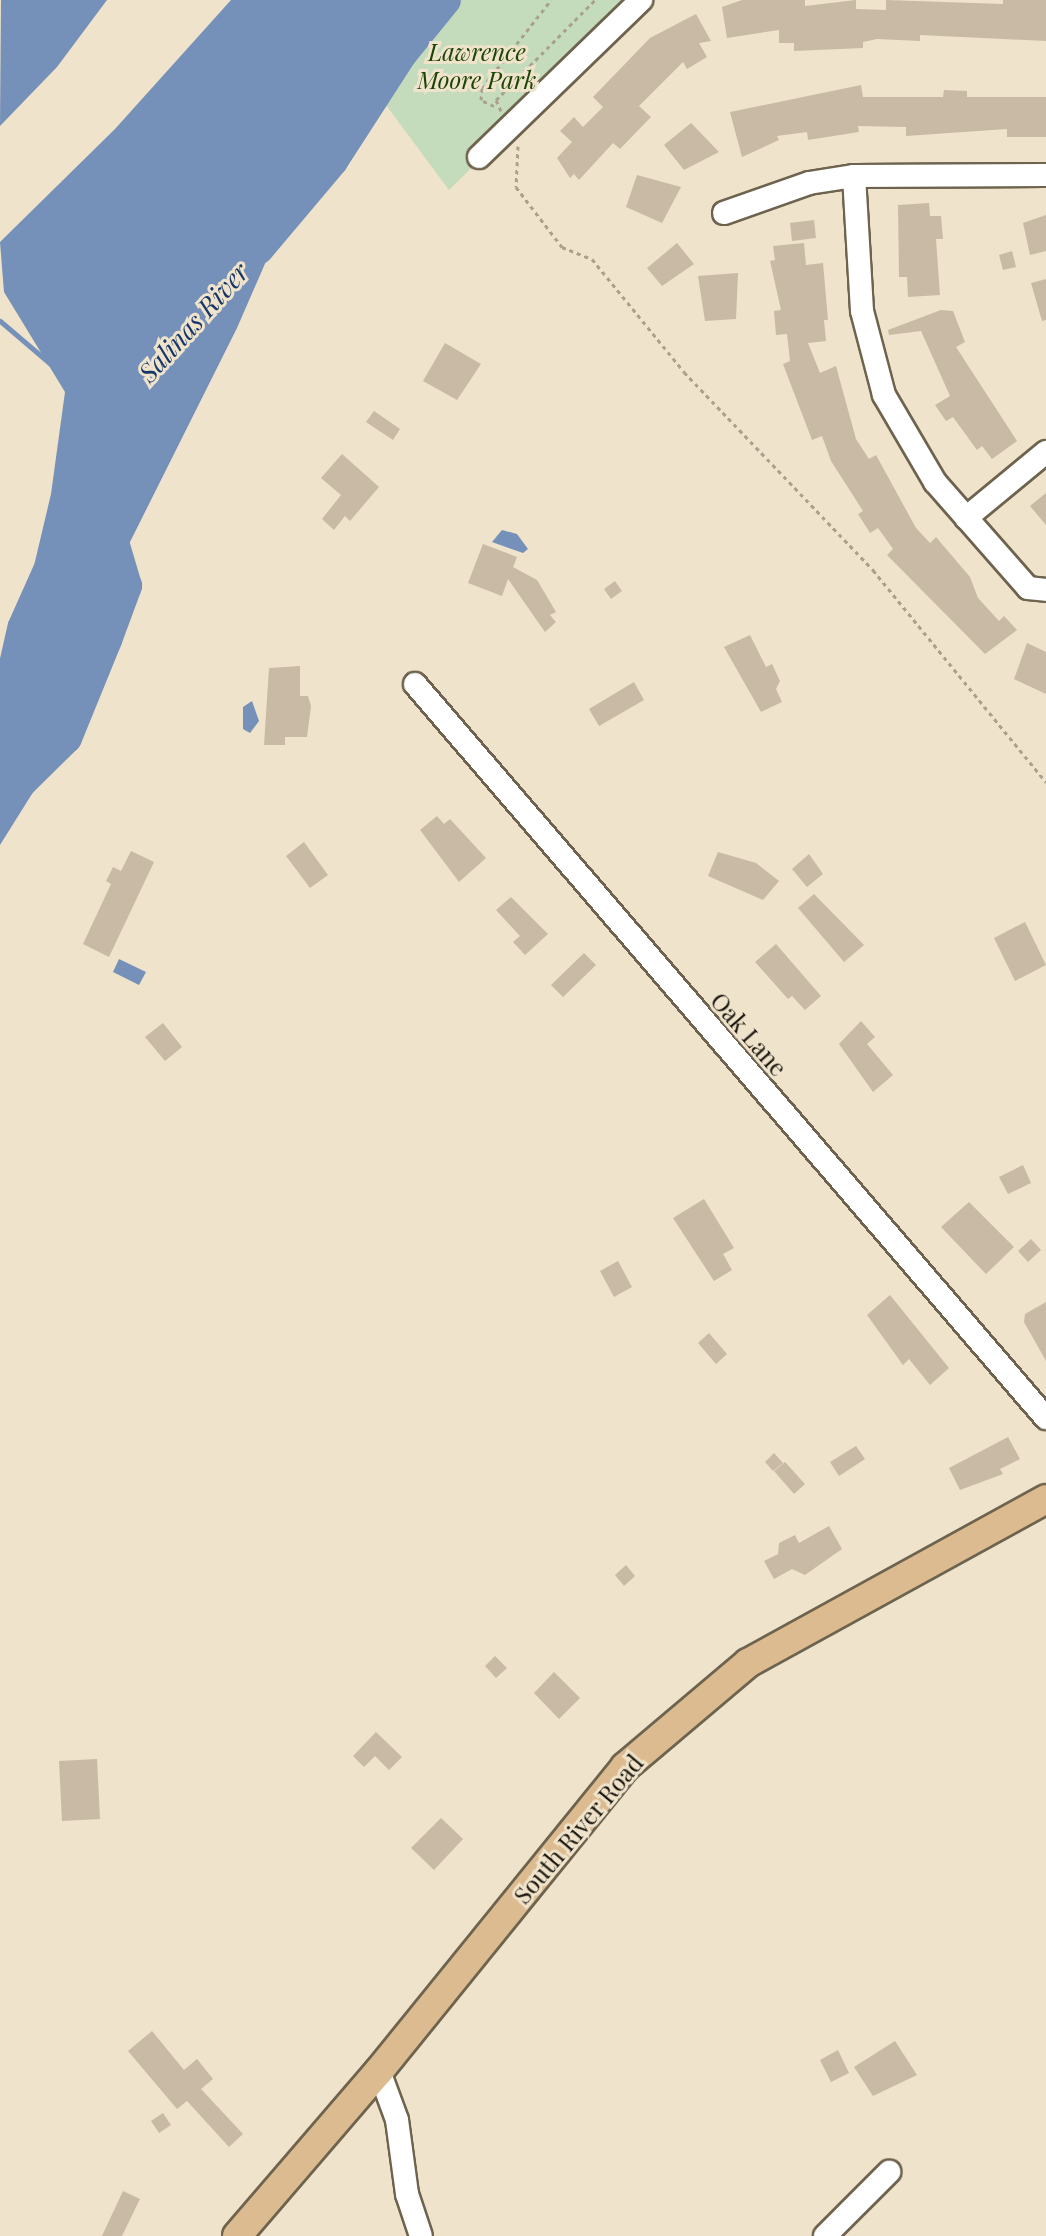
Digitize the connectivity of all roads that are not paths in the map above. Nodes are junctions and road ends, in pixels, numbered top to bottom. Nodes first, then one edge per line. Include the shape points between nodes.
1 (641, 0) edge
2 (479, 157) dead end
3 (1046, 175) edge
4 (854, 176) junction
5 (724, 213) dead end
6 (1046, 452) edge
7 (966, 518) junction
8 (1046, 590) edge
9 (415, 684) dead end
10 (1046, 1418) edge
11 (1046, 1499) edge
12 (379, 2071) junction
13 (889, 2172) dead end
14 (237, 2236) edge
15 (421, 2236) edge
16 (825, 2236) edge

1 - 2 street
3 - 4 street
4 - 5 street via 798,186
4 - 7 street via 862,311 884,395 911,448
6 - 7 street
7 - 8 street via 1028,588
9 - 10 street, Oak Lane
11 - 12 main road, South River Road via 748,1663 700,1699 625,1767
12 - 14 main road, South River Road
12 - 15 street via 397,2120 407,2194
13 - 16 street

